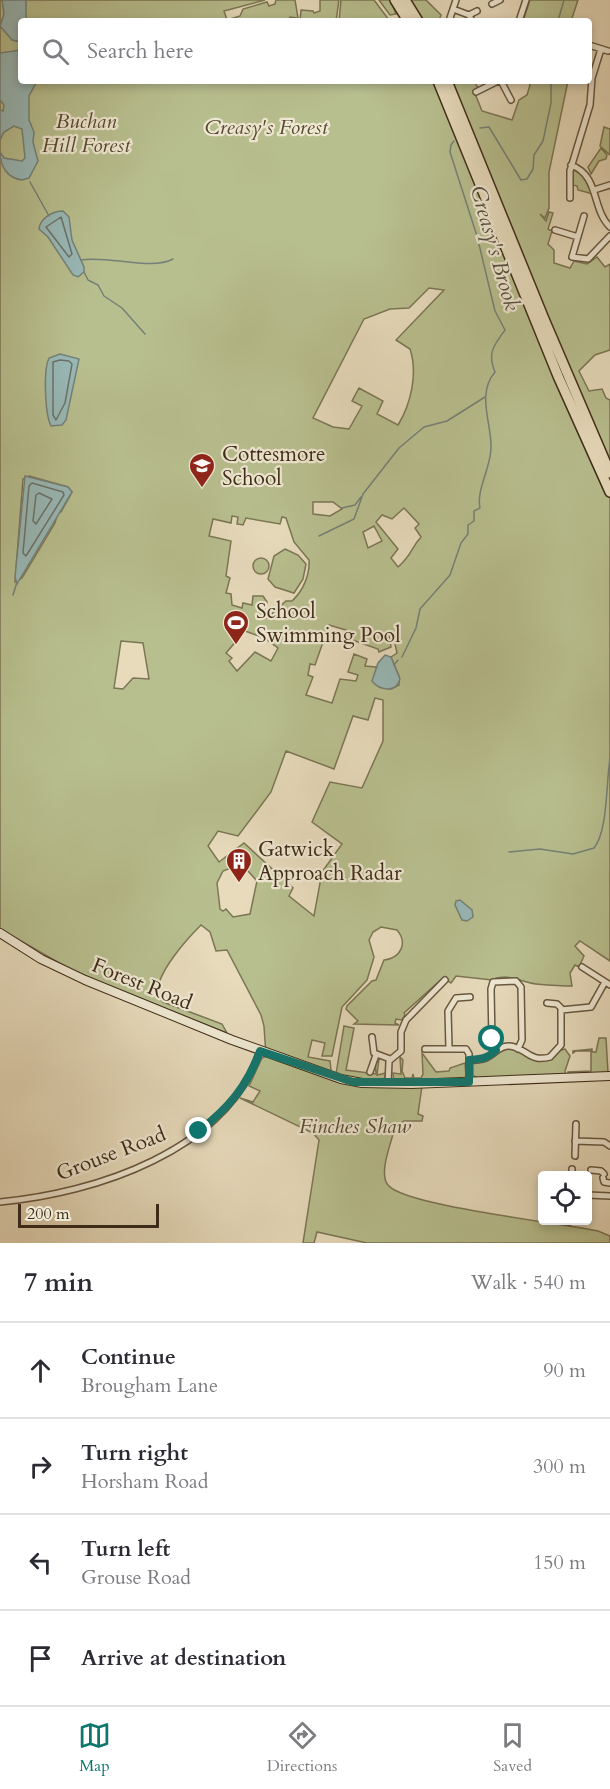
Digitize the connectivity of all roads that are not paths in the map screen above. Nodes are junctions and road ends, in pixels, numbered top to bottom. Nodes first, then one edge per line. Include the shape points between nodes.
1 (395, 0) edge
2 (405, 0) edge
3 (456, 0) edge
4 (500, 0) edge
5 (526, 0) edge
6 (492, 4) dead end
7 (453, 9) junction
8 (477, 10) dead end
9 (406, 18) edge
10 (416, 18) edge
11 (450, 18) edge
12 (470, 18) edge
13 (520, 18) edge
14 (592, 46) edge
15 (602, 49) junction
16 (608, 51) dead end
17 (592, 78) edge
18 (439, 84) edge
19 (448, 84) edge
20 (493, 84) edge
21 (502, 84) edge
22 (592, 84) edge
23 (476, 92) dead end
24 (511, 100) dead end
25 (571, 165) junction
26 (610, 185) edge
27 (577, 188) dead end
28 (569, 189) junction
29 (594, 190) junction
30 (570, 198) dead end
31 (584, 216) dead end
32 (610, 227) edge
33 (555, 230) dead end
34 (610, 236) edge
35 (578, 237) junction
36 (572, 257) junction
37 (569, 265) dead end
38 (610, 473) edge
39 (610, 492) edge
40 (0, 933) edge
41 (582, 967) dead end
42 (445, 980) dead end
43 (608, 984) edge
44 (470, 997) dead end
45 (547, 1004) dead end
46 (562, 1009) junction
47 (372, 1037) dead end
48 (449, 1048) junction
49 (425, 1049) dead end
50 (519, 1049) junction
51 (496, 1050) junction
52 (260, 1051) junction
53 (376, 1055) junction
54 (390, 1059) junction
55 (469, 1060) junction
56 (370, 1072) dead end
57 (610, 1076) edge
58 (469, 1082) junction
59 (388, 1084) junction
60 (576, 1124) dead end
61 (575, 1141) junction
62 (610, 1146) edge
63 (575, 1156) dead end
64 (591, 1170) dead end
65 (609, 1183) edge
66 (592, 1195) edge
67 (610, 1195) edge
68 (0, 1202) edge

1 - 9 highway
2 - 10 highway
3 - 7 street
4 - 6 street
5 - 13 street
7 - 11 street
7 - 12 street
8 - 12 street
14 - 15 street
15 - 16 street
15 - 17 street
18 - 39 highway via 558,376
19 - 38 highway
20 - 23 street
21 - 24 street
22 - 25 street via 590,105
25 - 28 street
25 - 29 street via 586,173
26 - 29 street
27 - 28 street
28 - 30 street
29 - 32 street via 601,215
31 - 35 street
33 - 35 street
34 - 36 street via 588,259
35 - 36 street
36 - 37 street
40 - 52 street, Forest Road via 71,974
41 - 43 street
42 - 54 street via 408,1017 401,1032 400,1050
43 - 46 street via 591,1007
44 - 48 street via 455,998 449,1007
45 - 46 street via 557,1004
46 - 50 street via 561,1044 555,1053 537,1059
47 - 53 street
48 - 49 street
48 - 55 street via 466,1049
50 - 51 street via 508,1046
50 - 51 street via 521,987 516,981 499,981 493,982 491,989 492,1041
51 - 55 street via 486,1058
52 - 59 street, Forest Road via 341,1079
52 - 68 street, Grouse Road via 237,1097 177,1147 66,1191
53 - 54 street
53 - 56 street
54 - 59 street
55 - 58 street
57 - 58 street, Forest Road
58 - 59 street, Forest Road
60 - 61 street
61 - 62 street via 604,1142
61 - 63 street
64 - 65 street via 601,1171 603,1182
66 - 67 street

